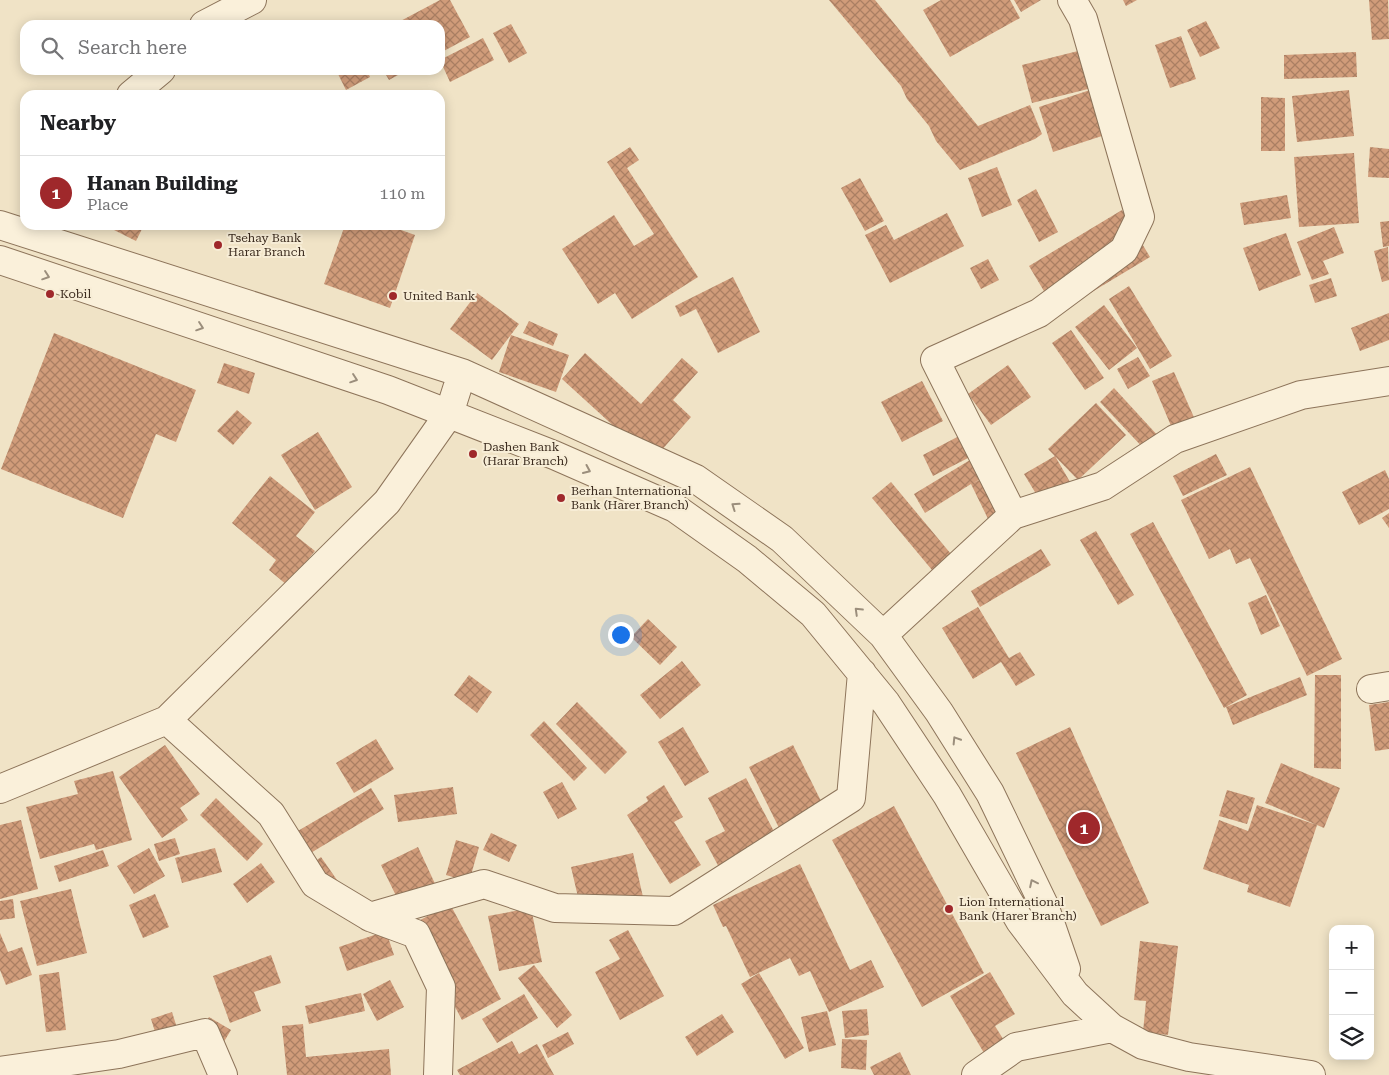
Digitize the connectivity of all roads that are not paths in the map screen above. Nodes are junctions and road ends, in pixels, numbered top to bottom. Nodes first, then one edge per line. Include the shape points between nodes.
1 (216, 0) edge
2 (252, 0) edge
3 (1072, 0) edge
4 (201, 20) edge
5 (214, 20) edge
6 (155, 75) edge
7 (137, 90) edge
8 (16, 228) edge
9 (22, 230) edge
10 (5, 262) edge
11 (462, 373) junction
12 (1389, 381) edge
13 (449, 414) junction
14 (1013, 515) junction
15 (883, 635) junction
16 (862, 673) junction
17 (167, 720) junction
18 (0, 789) edge
19 (370, 917) junction
20 (1075, 994) junction
21 (1112, 1028) junction
22 (0, 1071) edge
23 (223, 1075) edge
24 (438, 1075) edge
25 (976, 1075) edge
26 (1311, 1075) edge

1 - 4 street
2 - 5 street
3 - 14 street via 1082,19 1140,217 1124,250 1039,313 935,360
6 - 7 street
8 - 10 street
9 - 11 street
10 -> 13 street via 388,390
11 - 13 street
15 -> 11 street via 782,539 696,479
12 - 14 street via 1301,395 1176,439 1103,486
13 -> 16 street via 675,508 747,559 813,614
13 - 17 street via 387,502
14 - 15 street
20 -> 15 street via 1044,905 990,793 939,712
16 - 19 street via 851,798 674,911 555,908 484,884
16 - 20 street via 947,795 1020,921
17 - 18 street
17 - 19 street via 271,814 315,884
19 - 24 street via 416,934 440,987
20 - 21 street
21 - 25 street via 1016,1047
21 - 26 street via 1143,1045 1189,1057
22 - 23 street via 118,1054 205,1033

